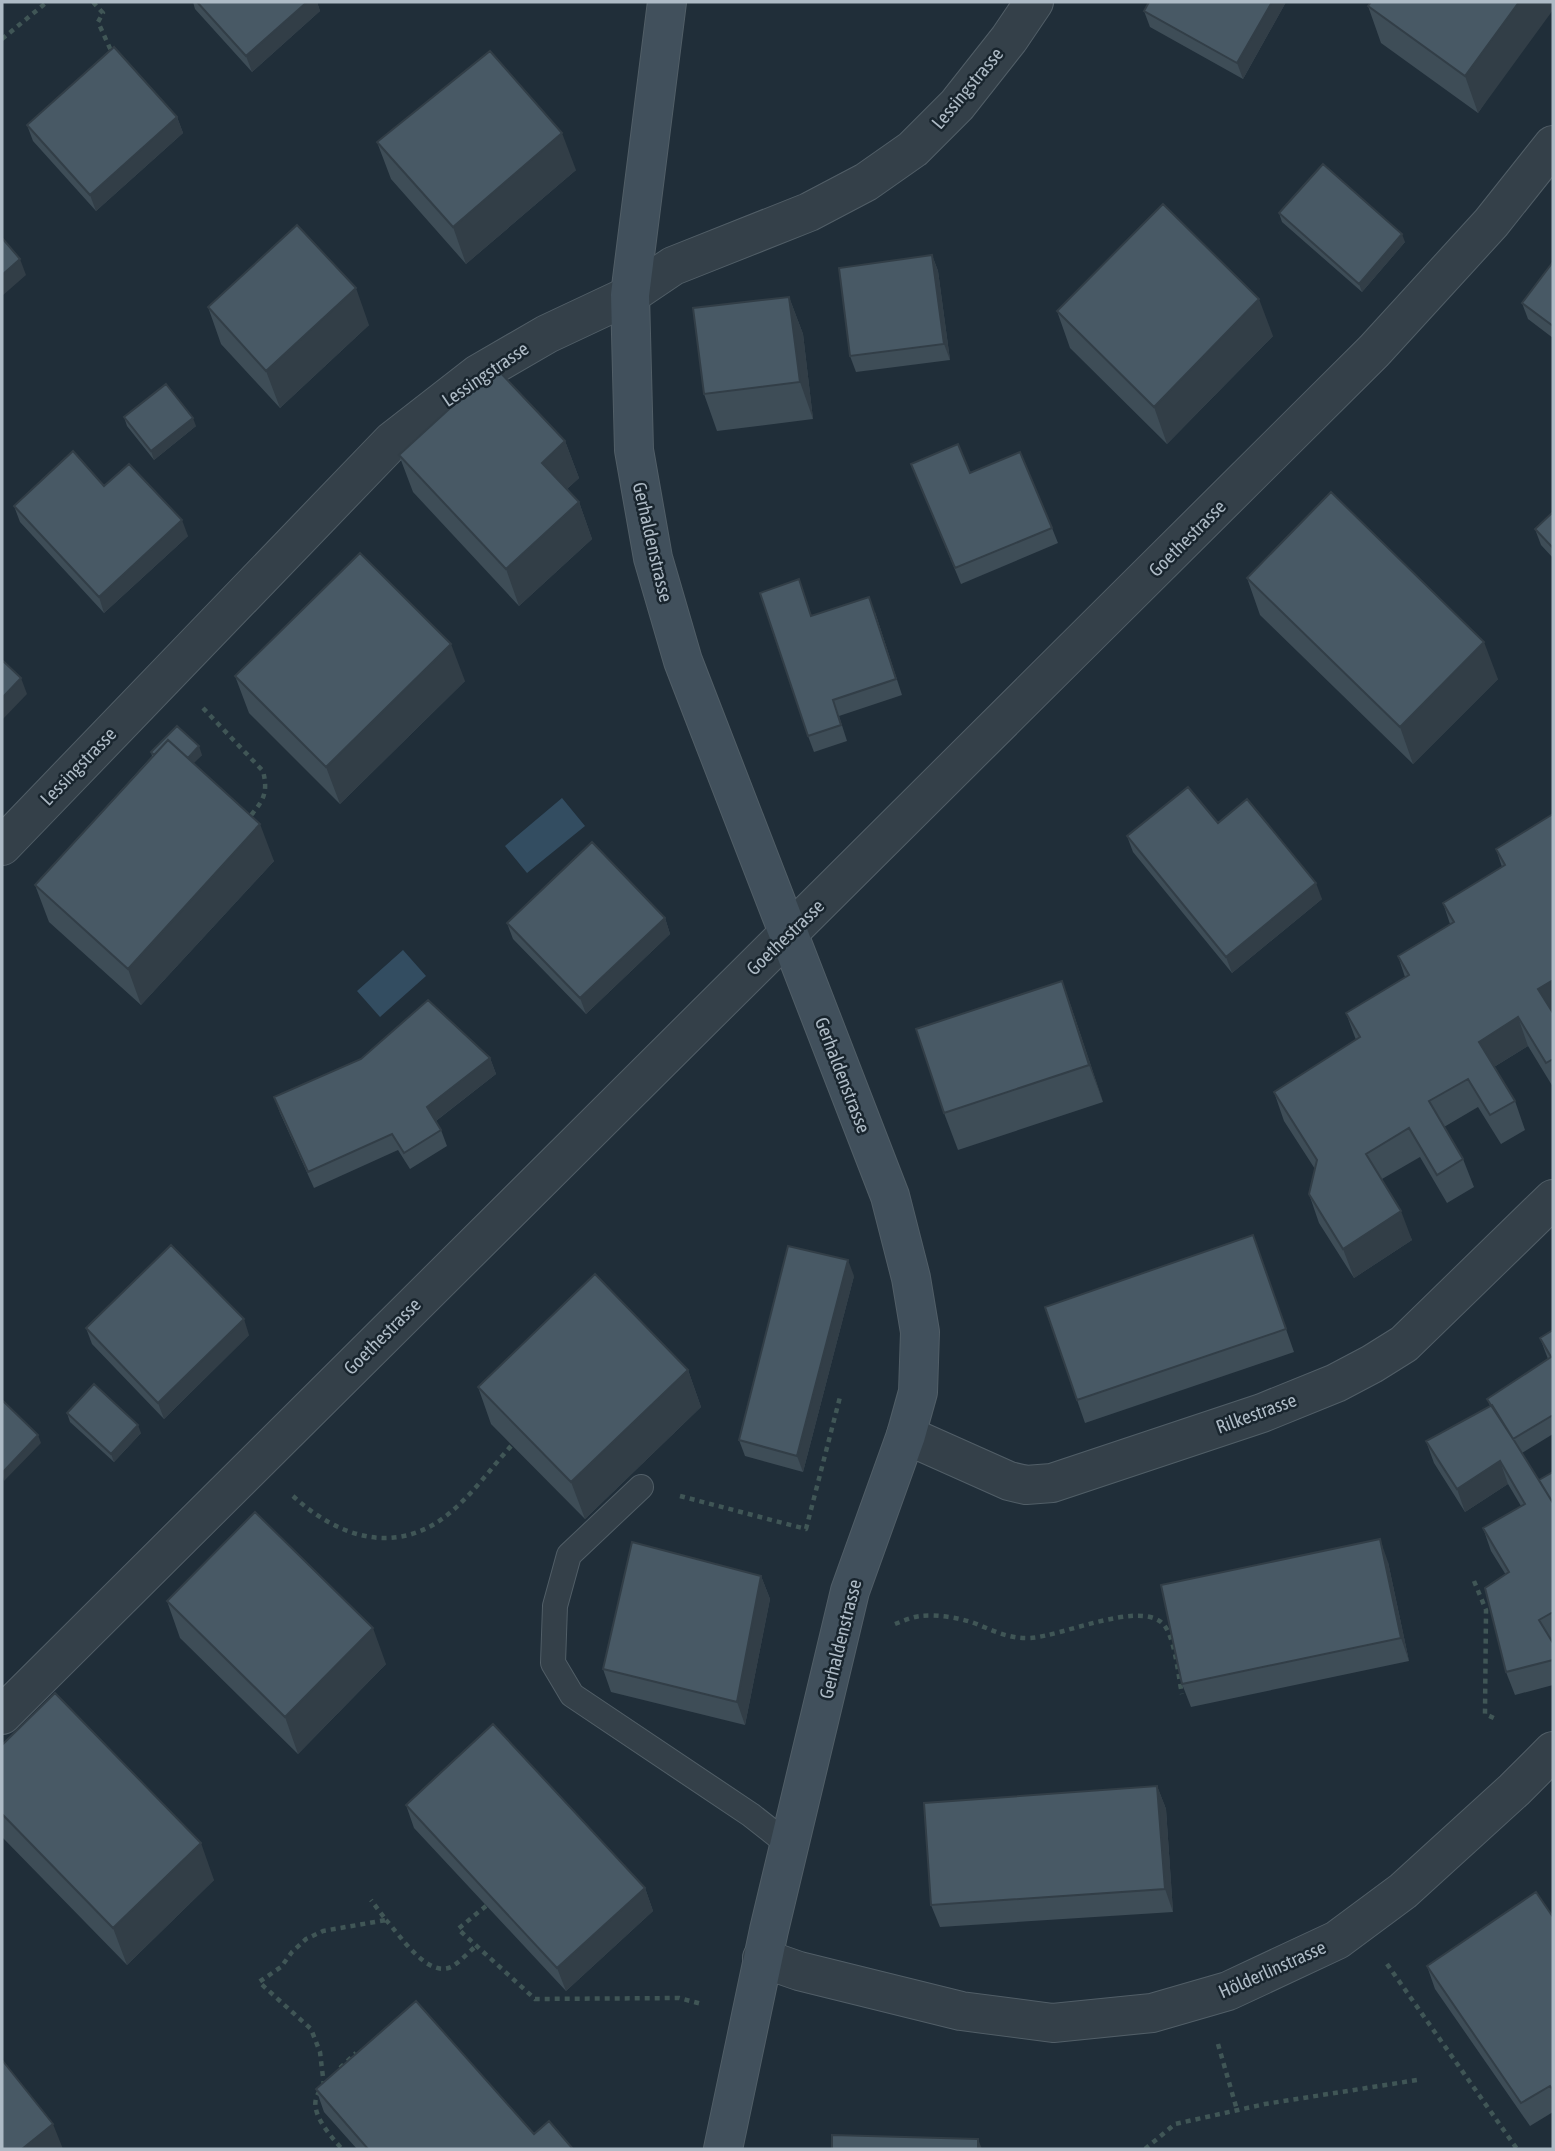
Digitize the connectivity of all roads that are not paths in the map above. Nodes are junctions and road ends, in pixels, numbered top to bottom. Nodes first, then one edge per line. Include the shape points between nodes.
1 (667, 2) edge
2 (1034, 2) edge
3 (1553, 145) edge
4 (630, 295) junction
5 (2, 846) edge
6 (788, 933) junction
7 (1553, 1199) edge
8 (906, 1435) junction
9 (642, 1487) road end
10 (2, 1715) edge
11 (1553, 1751) edge
12 (789, 1845) junction
13 (762, 1958) junction
14 (723, 2149) edge

1 - 4 street, Gerhaldenstrasse
2 - 4 street, Lessingstrasse via 957,105 913,149 866,182 809,212 673,266
3 - 6 street, Goethestrasse via 1491,223 1374,351
4 - 5 street, Lessingstrasse via 547,334 478,374 392,440
4 - 6 street, Gerhaldenstrasse via 634,450 653,558 684,661
6 - 8 street, Gerhaldenstrasse via 890,1196 911,1278 920,1332 918,1392
6 - 10 street, Goethestrasse
7 - 8 street, Rilkestrasse via 1404,1344 1336,1382 1262,1413 1052,1483 1026,1485 983,1471
8 - 12 street, Gerhaldenstrasse via 850,1591
9 - 12 lane via 569,1555 555,1606 553,1663 572,1695
11 - 13 street, Hölderlinstrasse via 1419,1877 1337,1940 1228,1992 1153,2013 1053,2022 961,2011
12 - 13 street, Gerhaldenstrasse
13 - 14 street, Gerhaldenstrasse

